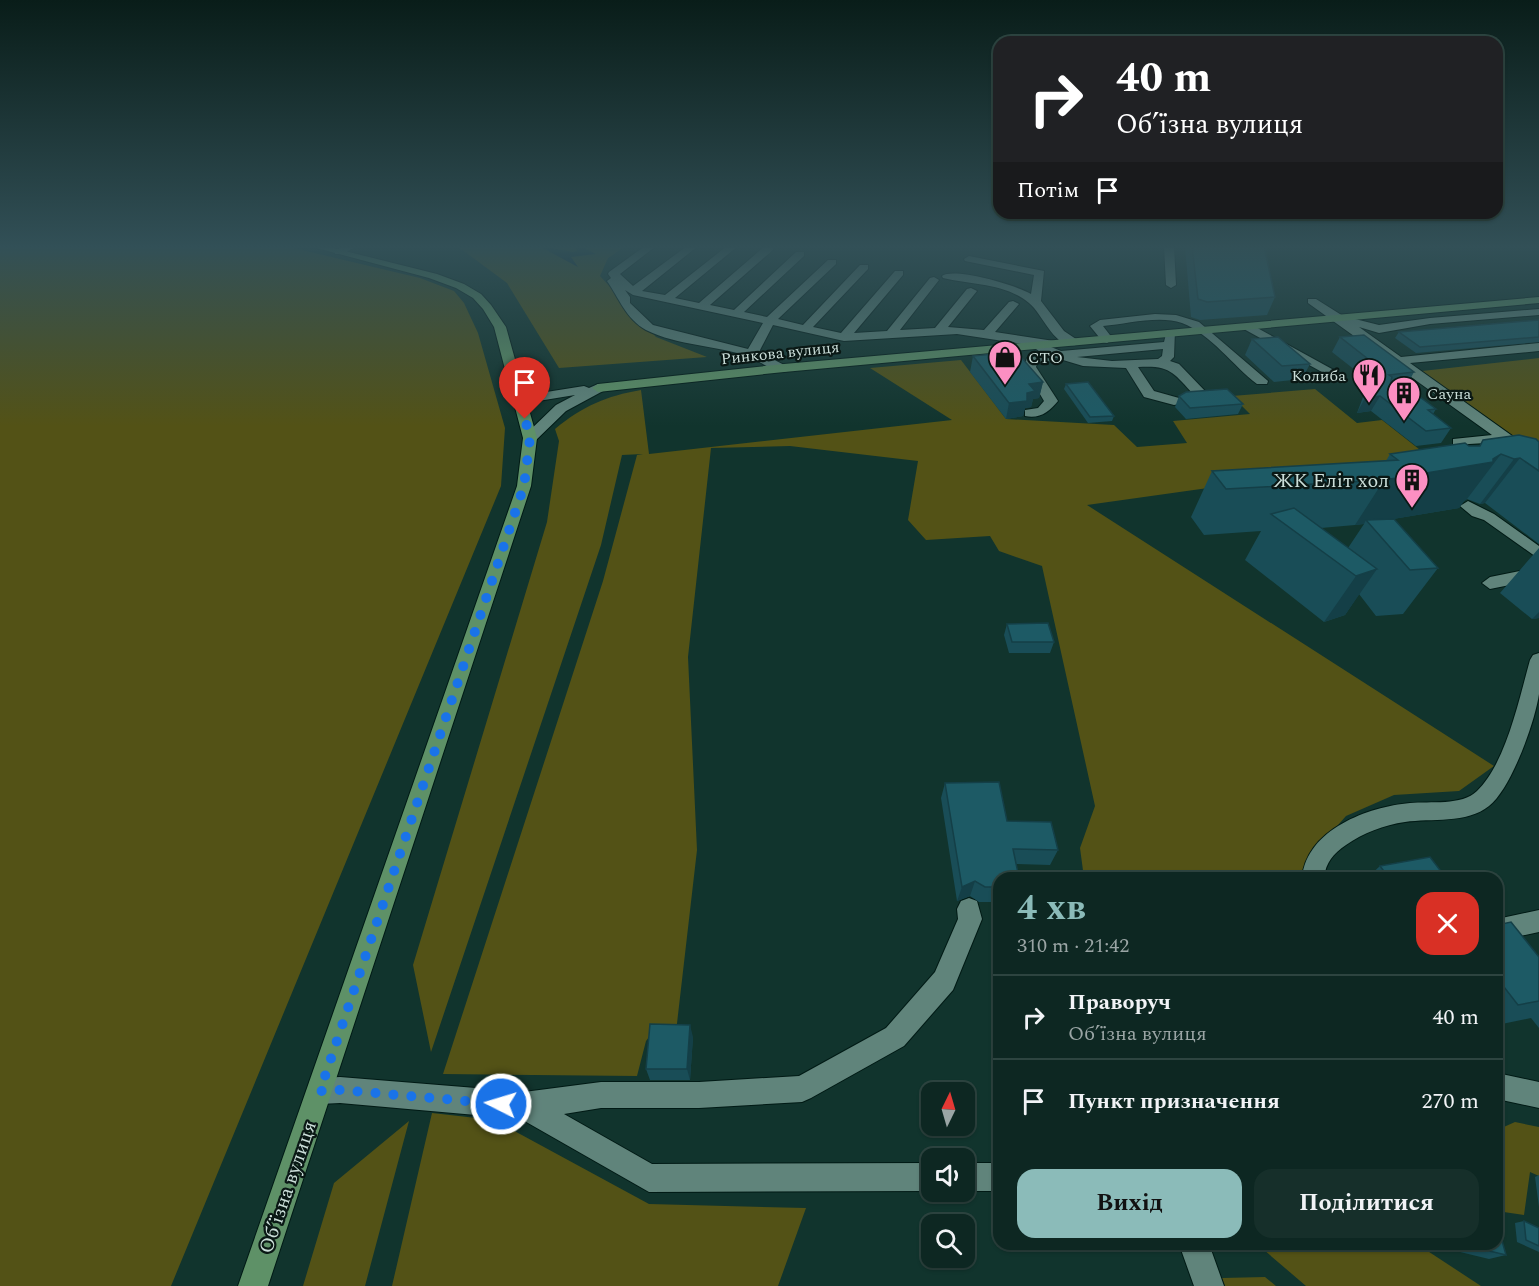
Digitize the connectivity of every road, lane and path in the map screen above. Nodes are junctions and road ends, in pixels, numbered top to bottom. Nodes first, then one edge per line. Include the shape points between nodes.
1 (484, 306) edge
2 (626, 306) edge
3 (697, 306) edge
4 (745, 306) edge
5 (787, 306) edge
6 (827, 306) edge
7 (871, 306) edge
8 (913, 306) edge
9 (959, 306) edge
10 (1011, 306) edge
11 (1039, 306) edge
12 (1320, 306) edge
13 (1472, 306) edge
14 (701, 307) joint
15 (1539, 312) edge
16 (736, 314) junction
17 (1339, 318) junction
18 (770, 322) junction
19 (1246, 326) junction
20 (805, 329) junction
21 (1202, 330) junction
22 (937, 333) junction
23 (988, 333) junction
24 (889, 336) junction
25 (844, 337) junction
26 (1107, 339) junction
27 (1072, 342) junction
28 (1539, 347) edge
29 (1047, 348) junction
30 (1169, 353) junction
31 (752, 354) junction
32 (1031, 361) junction
33 (1397, 361) junction
34 (1016, 363) edge
35 (1129, 364) junction
36 (784, 368) junction
37 (1335, 374) dead end
38 (1262, 381) dead end
39 (598, 388) junction
40 (1438, 391) junction
41 (1199, 392) edge
42 (1419, 393) edge
43 (520, 399) junction
44 (1174, 401) dead end
45 (1030, 406) edge
46 (530, 438) junction
47 (1503, 438) junction
48 (1458, 442) edge
49 (1536, 458) edge
50 (1506, 460) edge
51 (1468, 506) edge
52 (1539, 554) edge
53 (1539, 573) edge
54 (1490, 583) dead end
55 (1539, 660) edge
56 (1312, 872) edge
57 (969, 909) dead end
58 (1539, 921) edge
59 (1503, 929) edge
60 (1503, 1087) edge
61 (320, 1091) junction
62 (1539, 1095) edge
63 (524, 1106) junction
64 (993, 1176) edge
65 (921, 1177) edge
66 (975, 1177) edge
67 (1196, 1250) edge
68 (253, 1286) edge
69 (1209, 1286) edge

1 - 43 main road, Обʼїзна вулиця via 500,327
2 - 31 street via 649,327
3 - 14 street
4 - 16 street
5 - 18 street
6 - 20 street
7 - 25 street
8 - 24 street
9 - 22 street
10 - 23 street
11 - 27 street via 1060,336
12 - 17 street
13 - 17 main road, Ринкова вулиця
14 - 16 street
15 - 17 street via 1379,329
16 - 18 street
17 - 19 main road, Ринкова вулиця
17 - 33 street
18 - 20 street
18 - 31 street
19 - 21 main road, Ринкова вулиця
19 - 37 street
20 - 25 street
21 - 26 street via 1182,319 1100,323 1096,326
21 - 30 main road, Ринкова вулиця
21 - 38 street via 1243,369
22 - 23 street
22 - 24 street
23 - 29 street
24 - 25 street
26 - 27 main road, Ринкова вулиця
26 - 30 main road, Ринкова вулиця
27 - 29 main road, Ринкова вулиця
28 - 33 street
29 - 30 street
29 - 32 street via 1047,358
29 - 35 street via 1101,366
29 - 36 main road, Ринкова вулиця
30 - 35 street
30 - 41 street
31 - 36 street
32 - 34 street
32 - 45 street via 1032,373 1047,392 1050,404
33 - 40 street
35 - 44 street via 1149,394
36 - 39 main road, Ринкова вулиця
39 - 43 street, Ринкова вулиця
39 - 46 street, Ринкова вулиця via 561,408
40 - 42 street
40 - 47 street
43 - 46 main road, Обʼїзна вулиця
46 - 61 main road, Обʼїзна вулиця via 524,486
47 - 48 street
47 - 49 street
49 - 50 street
51 - 52 street via 1490,517
53 - 54 street
55 - 56 street via 1516,736 1491,789 1481,801 1460,808 1402,813 1349,832 1320,850
57 - 63 street via 970,919 944,981 895,1037 802,1089 601,1095
58 - 59 street
60 - 62 street
61 - 63 street
61 - 68 main road, Обʼїзна вулиця
63 - 65 street via 649,1178
64 - 66 street
67 - 69 street

